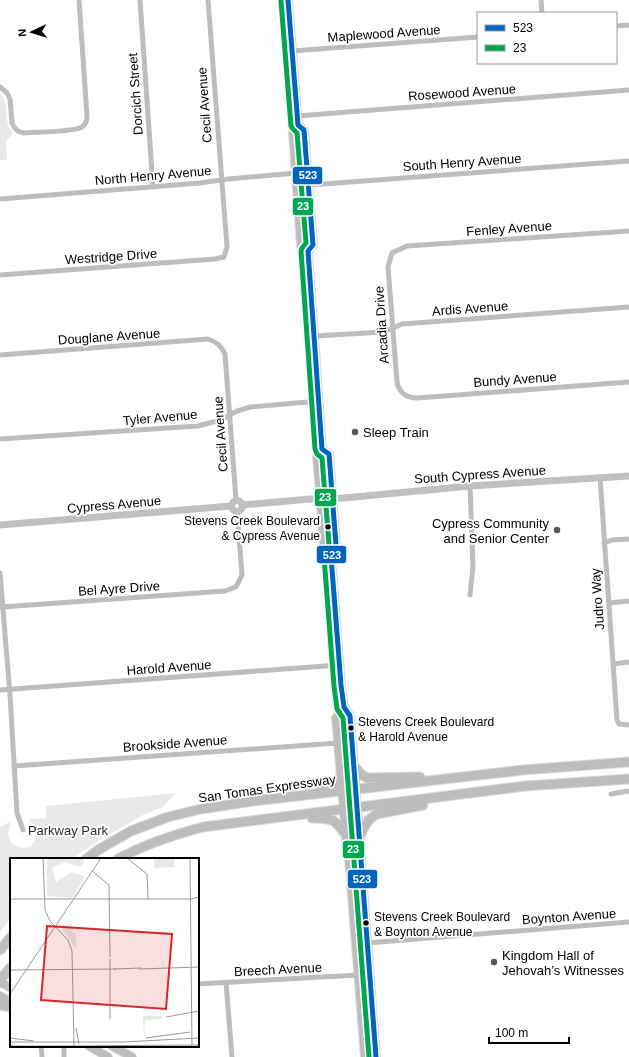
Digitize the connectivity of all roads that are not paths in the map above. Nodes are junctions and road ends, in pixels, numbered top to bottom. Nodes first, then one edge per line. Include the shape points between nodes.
1 (79, 0) edge
2 (140, 0) edge
3 (208, 0) edge
4 (288, 0) edge
5 (541, 0) edge
6 (542, 12) edge
7 (629, 25) edge
8 (617, 26) edge
9 (477, 37) edge
10 (292, 51) junction
11 (0, 87) edge
12 (629, 90) edge
13 (297, 116) junction
14 (298, 125) junction
15 (629, 161) edge
16 (296, 172) junction
17 (307, 172) junction
18 (221, 180) junction
19 (308, 185) junction
20 (297, 186) junction
21 (153, 187) junction
22 (0, 199) edge
23 (629, 231) edge
24 (308, 251) junction
25 (392, 253) joint
26 (224, 256) joint
27 (0, 275) edge
28 (629, 307) edge
29 (392, 328) junction
30 (314, 336) junction
31 (219, 345) joint
32 (0, 355) edge
33 (629, 382) edge
34 (404, 394) joint
35 (318, 401) junction
36 (230, 415) junction
37 (0, 439) edge
38 (322, 449) junction
39 (629, 476) edge
40 (600, 477) junction
41 (470, 486) junction
42 (332, 498) junction
43 (320, 499) junction
44 (233, 503) junction
45 (242, 505) junction
46 (237, 512) junction
47 (0, 525) edge
48 (629, 539) edge
49 (604, 543) junction
50 (331, 556) junction
51 (0, 573) edge
52 (470, 595) dead end
53 (629, 601) edge
54 (609, 603) junction
55 (2, 607) junction
56 (629, 662) edge
57 (613, 664) junction
58 (339, 665) junction
59 (9, 689) junction
60 (0, 690) edge
61 (344, 707) junction
62 (629, 725) edge
63 (338, 743) junction
64 (629, 762) edge
65 (14, 766) junction
66 (354, 766) junction
67 (341, 776) junction
68 (629, 779) edge
69 (434, 780) junction
70 (356, 790) junction
71 (342, 791) junction
72 (629, 791) edge
73 (312, 794) junction
74 (611, 794) dead end
75 (447, 796) junction
76 (357, 808) junction
77 (344, 809) junction
78 (270, 818) junction
79 (23, 830) dead end
80 (346, 835) junction
81 (359, 839) junction
82 (87, 858) edge
83 (120, 858) edge
84 (629, 922) edge
85 (355, 929) junction
86 (6, 941) edge
87 (367, 943) junction
88 (0, 950) edge
89 (10, 968) edge
90 (359, 975) junction
91 (0, 981) edge
92 (226, 983) junction
93 (199, 984) edge
94 (10, 987) edge
95 (371, 992) junction
96 (0, 996) edge
97 (10, 1001) edge
98 (0, 1005) edge
99 (10, 1007) edge
100 (41, 1047) edge
101 (91, 1047) edge
102 (114, 1047) edge
103 (42, 1057) edge
104 (108, 1057) edge
105 (132, 1057) edge
106 (232, 1057) edge
107 (365, 1057) edge
108 (376, 1057) edge

1 - 11 street via 88,116 85,124 77,129 24,133 18,131 12,123 8,96
2 - 21 street, Dorcich Street
3 - 18 street, Cecil Avenue
4 - 10 main road
5 - 6 street
7 - 8 street
9 - 10 street, Maplewood Avenue
10 - 13 main road
12 - 13 street, Rosewood Avenue
13 - 14 main road
14 - 16 main road via 293,132
14 - 17 main road via 304,130
15 - 19 street, South Henry Avenue
16 - 17 street, North Henry Avenue
16 - 18 street, North Henry Avenue
16 - 20 main road
17 - 19 main road
18 - 21 street, North Henry Avenue
18 - 26 street, Cecil Avenue via 227,247
19 - 20 street, South Henry Avenue
19 - 24 main road via 313,245
20 - 24 main road via 301,246
21 - 22 street, North Henry Avenue
23 - 25 street, Fenley Avenue via 407,246
24 - 30 main road
25 - 29 street, Arcadia Drive via 388,267
26 - 27 street, Westridge Drive via 214,259
28 - 29 street, Ardis Avenue via 402,324
29 - 30 street, Ardis Avenue via 384,332
29 - 34 street, Arcadia Drive via 397,382
30 - 35 main road
31 - 32 street, Douglane Avenue via 208,339
31 - 36 street, Cecil Avenue via 225,354
33 - 34 street, Bundy Avenue via 417,398
35 - 36 street, Tyler Avenue via 250,407
35 - 38 main road
36 - 37 street, Tyler Avenue via 198,426
36 - 44 street, Cecil Avenue
38 - 42 main road via 329,454
38 - 43 main road via 317,455
39 - 40 street, South Cypress Avenue
40 - 41 street, South Cypress Avenue
40 - 49 street, Judro Way
41 - 42 street, South Cypress Avenue
41 - 52 street via 473,567
42 - 43 street
42 - 50 main road via 336,544
43 - 45 street
43 - 50 main road via 324,545
44 - 45 street via 241,502
44 - 46 street via 232,510
44 - 47 street, Cypress Avenue
45 - 46 street via 242,509
46 - 55 street, Bel Ayre Drive via 242,575 236,586 225,591
48 - 49 street
49 - 54 street, Judro Way
50 - 58 main road
51 - 55 street
53 - 54 street
54 - 57 street, Judro Way
55 - 59 street
56 - 57 street
57 - 62 street, Judro Way via 617,720 619,724
58 - 59 street, Harold Avenue
58 - 61 main road
59 - 60 street, Harold Avenue
59 - 65 street
61 - 63 main road via 336,718
61 - 66 main road via 350,716
63 - 65 street, Brookside Avenue
63 - 67 main road
64 - 69 highway, San Tomas Expressway
65 - 79 street via 17,813
66 - 69 highway via 367,778 420,776
66 - 70 main road
67 - 71 main road
67 - 73 highway via 331,786
68 - 75 highway via 525,786
69 - 70 highway, San Tomas Expressway
70 - 71 highway, San Tomas Expressway
70 - 76 main road
71 - 73 highway, San Tomas Expressway
71 - 77 main road
72 - 74 street
73 - 82 highway, San Tomas Expressway via 201,809 168,817 131,831
75 - 76 highway
75 - 81 highway via 422,805 377,814 366,824
76 - 77 highway
76 - 81 main road
77 - 78 highway
77 - 80 main road
78 - 80 highway via 331,819
78 - 83 highway via 203,827 173,834
80 - 85 main road
81 - 87 main road
84 - 87 street, Boynton Avenue
85 - 87 main road
85 - 90 main road
86 - 88 highway
87 - 95 main road
89 - 91 highway
90 - 92 street, Breech Avenue
90 - 95 main road via 363,978 365,987
90 - 107 main road
91 - 94 main road
92 - 93 street, Breech Avenue
92 - 106 street
95 - 108 main road
96 - 97 main road
98 - 99 highway
100 - 103 street
101 - 104 main road
102 - 105 main road

